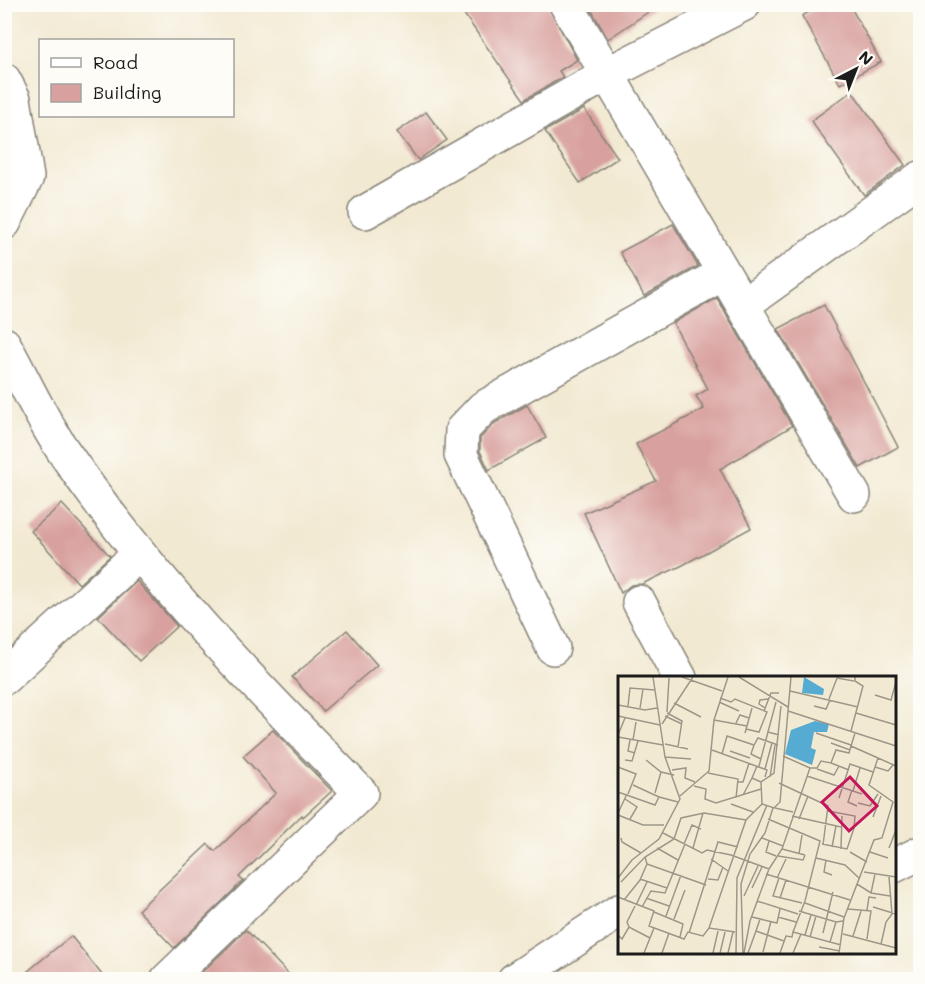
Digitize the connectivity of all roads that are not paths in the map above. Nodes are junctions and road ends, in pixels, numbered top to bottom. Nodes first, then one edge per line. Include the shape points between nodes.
1 (566, 4) edge
2 (744, 4) edge
3 (607, 74) junction
4 (4, 80) edge
5 (921, 178) edge
6 (365, 212) dead end
7 (4, 223) edge
8 (724, 273) junction
9 (743, 305) junction
10 (4, 344) edge
11 (854, 495) dead end
12 (138, 555) junction
13 (639, 602) dead end
14 (553, 648) dead end
15 (679, 676) edge
16 (4, 678) edge
17 (921, 853) edge
18 (895, 866) edge
19 (618, 912) edge
20 (167, 980) edge
21 (514, 980) edge

1 - 3 street
2 - 3 street
3 - 6 street
3 - 8 street
4 - 7 street via 14,99 27,177
5 - 9 street
8 - 9 street
8 - 14 street via 483,408 462,430 461,455
9 - 11 street
10 - 12 street via 64,453
12 - 16 street
12 - 20 street via 220,649 361,794
13 - 15 street
17 - 18 street
19 - 21 street

